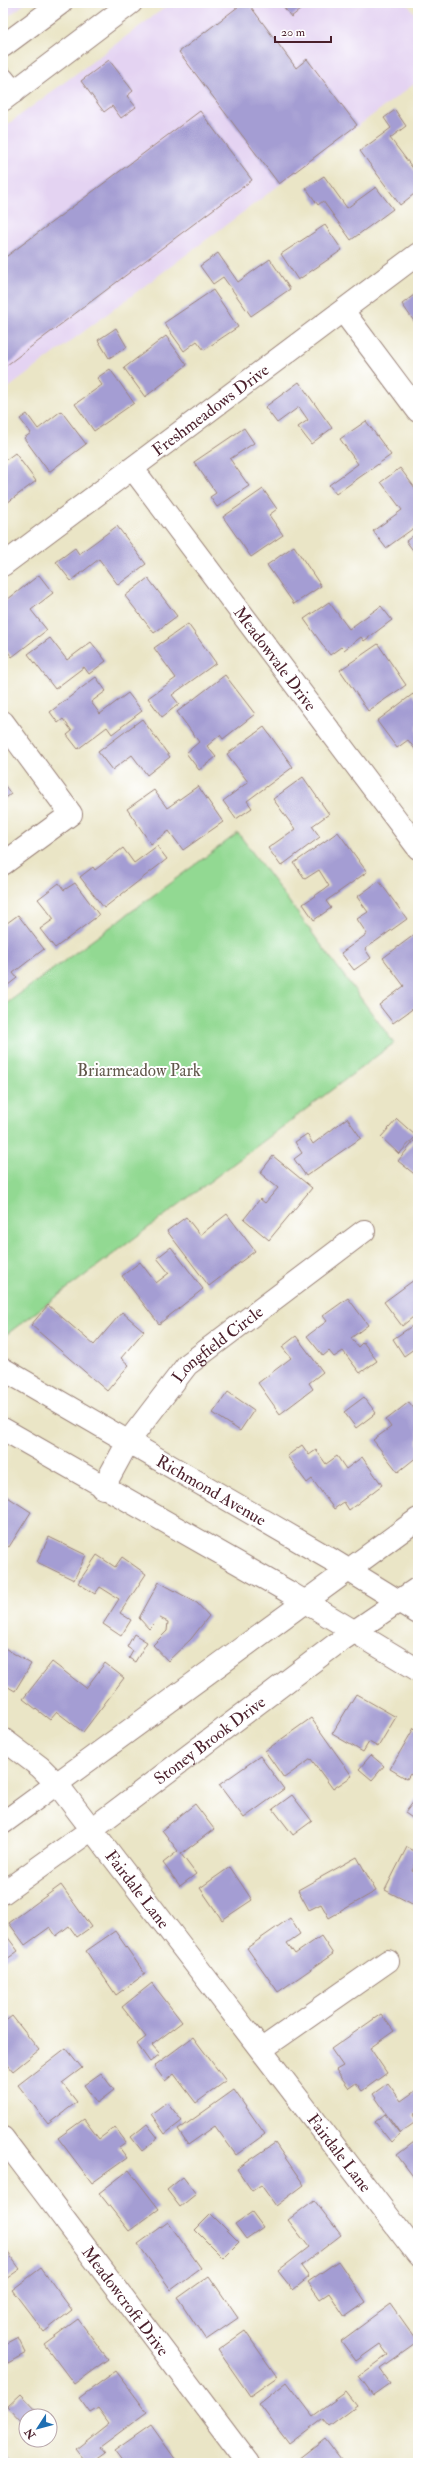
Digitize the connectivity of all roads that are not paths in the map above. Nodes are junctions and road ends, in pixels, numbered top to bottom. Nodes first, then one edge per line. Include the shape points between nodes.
1 (61, 3) edge
2 (131, 3) edge
3 (3, 46) edge
4 (7, 90) edge
5 (418, 254) edge
6 (343, 311) junction
7 (418, 410) edge
8 (133, 469) junction
9 (3, 565) edge
10 (3, 722) edge
11 (418, 848) edge
12 (3, 864) edge
13 (364, 1231) dead end
14 (3, 1369) edge
15 (3, 1429) edge
16 (128, 1442) junction
17 (103, 1488) junction
18 (418, 1519) edge
19 (348, 1570) junction
20 (418, 1588) edge
21 (400, 1601) junction
22 (302, 1602) junction
23 (418, 1613) edge
24 (353, 1632) junction
25 (418, 1670) edge
26 (3, 1740) edge
27 (57, 1784) junction
28 (3, 1823) edge
29 (92, 1829) junction
30 (3, 1893) edge
31 (388, 1961) dead end
32 (262, 2049) junction
33 (3, 2138) edge
34 (418, 2255) edge
35 (248, 2463) edge

1 - 3 street
2 - 4 street
5 - 6 street, Freshmeadows Drive
6 - 7 street
6 - 8 street, Freshmeadows Drive
8 - 9 street, Freshmeadows Drive
8 - 11 street, Meadowvale Drive
10 - 12 street via 71,814
13 - 16 street, Longfield Circle via 186,1365
14 - 16 street, Richmond Avenue
15 - 17 street
16 - 17 street, Longfield Circle
16 - 19 street, Richmond Avenue
17 - 22 street
18 - 19 street
19 - 21 street, Richmond Avenue
19 - 22 street
20 - 21 street, Stoney Brook Drive
21 - 23 street, Richmond Avenue
21 - 24 street, Stoney Brook Drive
22 - 24 street
22 - 27 street
24 - 25 street
24 - 29 street, Stoney Brook Drive
26 - 27 street, Fairdale Lane via 40,1767
27 - 28 street
27 - 29 street, Fairdale Lane
29 - 30 street, Stoney Brook Drive
29 - 32 street, Fairdale Lane
31 - 32 street
32 - 34 street, Fairdale Lane
33 - 35 street, Meadowcroft Drive

